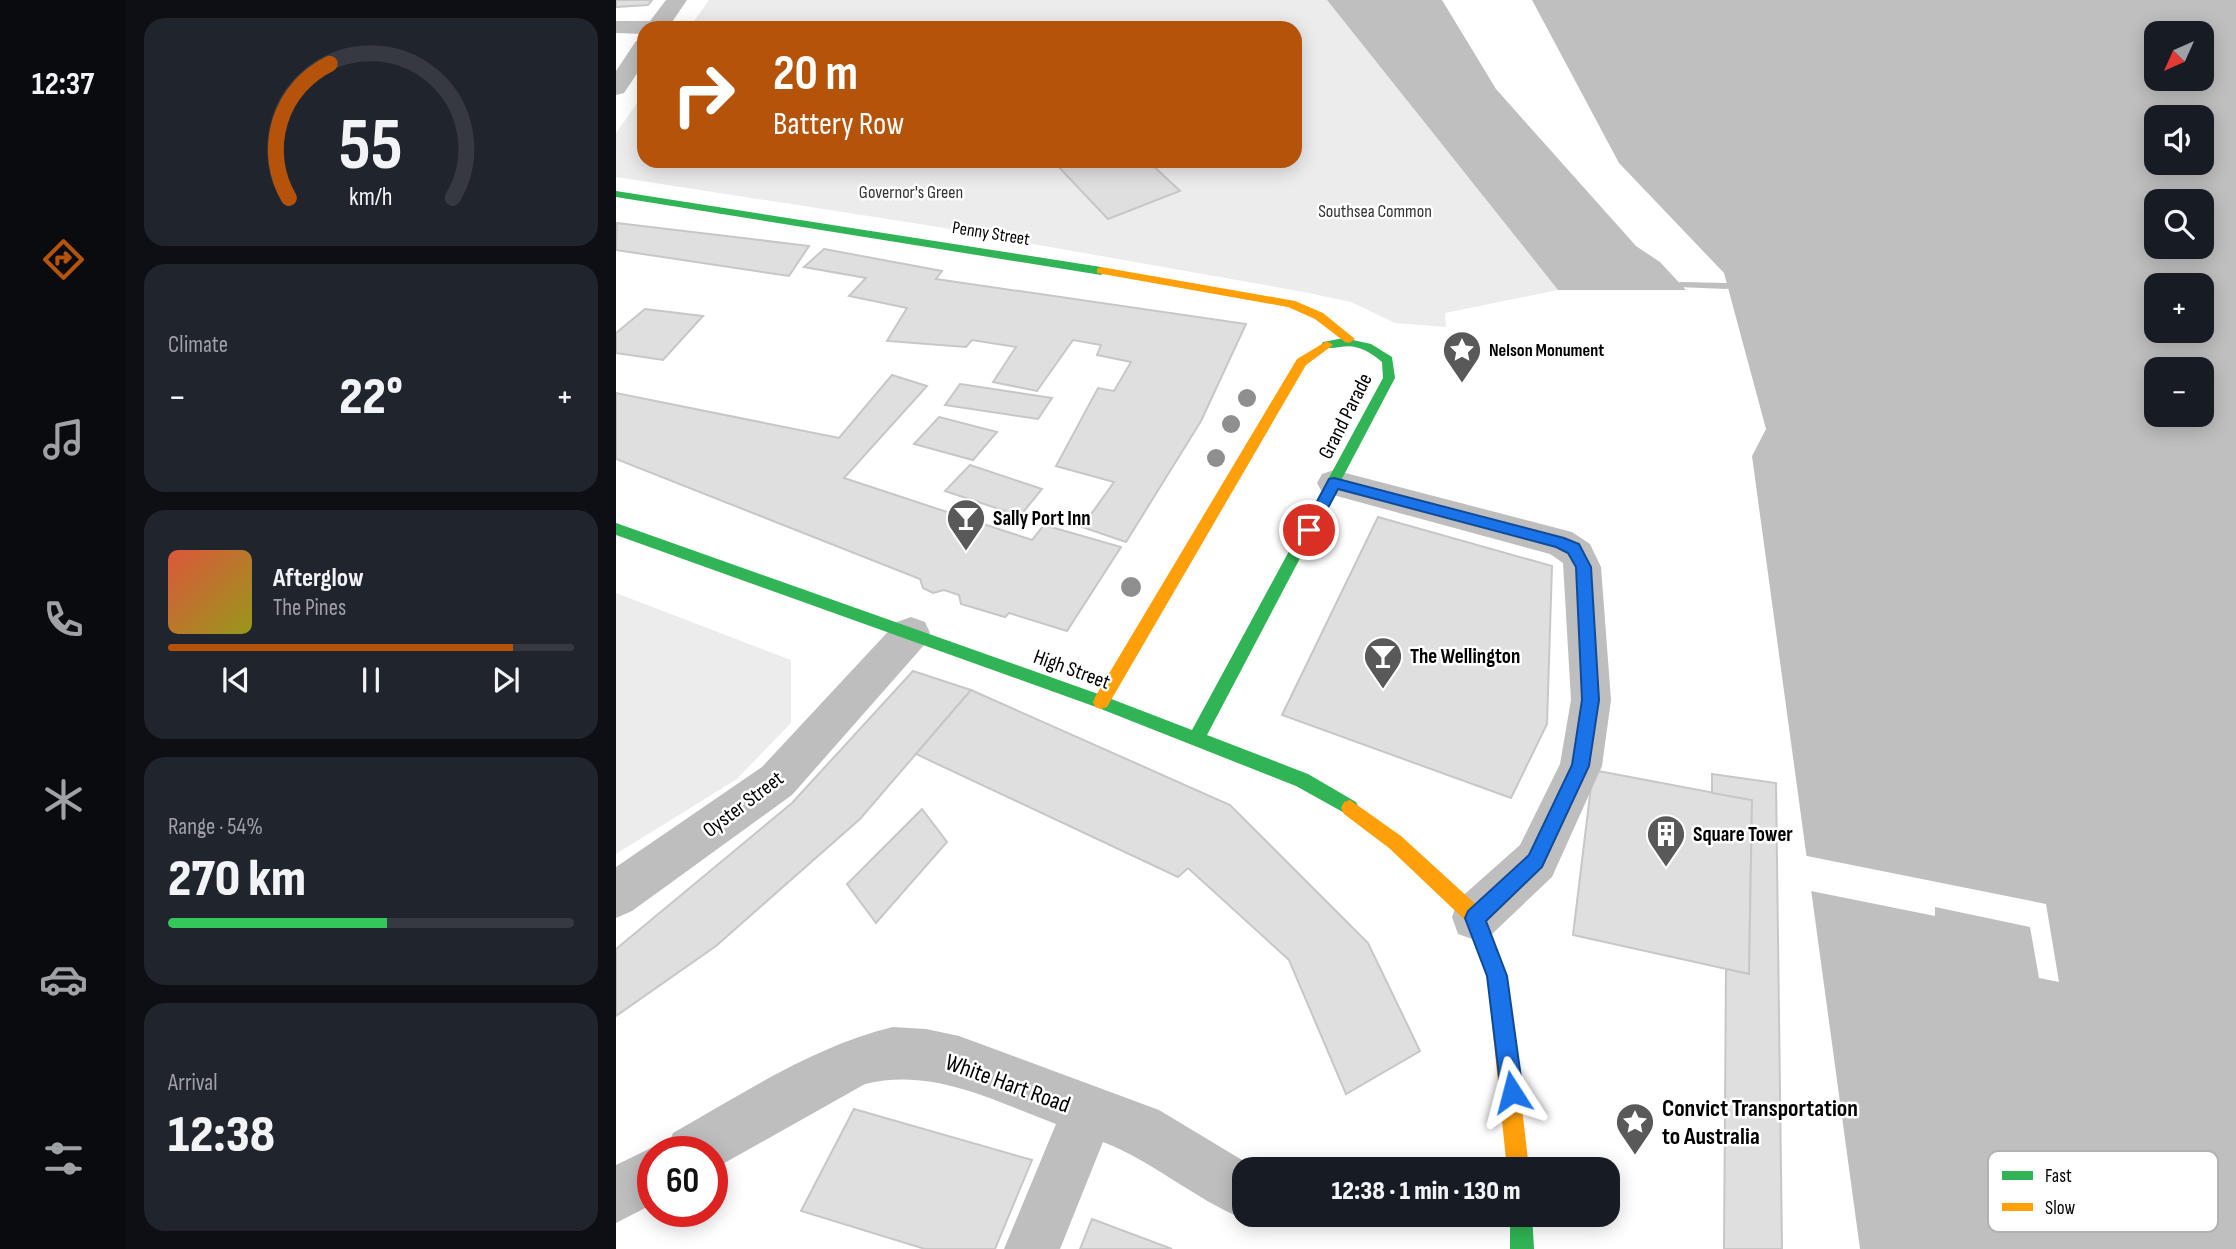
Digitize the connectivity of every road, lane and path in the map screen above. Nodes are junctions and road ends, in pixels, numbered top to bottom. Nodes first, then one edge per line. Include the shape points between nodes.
1 (677, 0) edge
2 (662, 21) edge
3 (616, 27) edge
4 (637, 28) edge
5 (637, 57) edge
6 (616, 88) edge
7 (616, 194) edge
8 (1349, 339) junction
9 (1334, 483) junction
10 (616, 529) edge
11 (911, 633) junction
12 (1101, 702) junction
13 (1196, 740) junction
14 (616, 895) edge
15 (1475, 918) junction
16 (1088, 1112) junction
17 (720, 1136) edge
18 (1517, 1157) edge
19 (637, 1183) edge
20 (1232, 1185) edge
21 (616, 1195) edge
22 (1521, 1227) edge
23 (1032, 1249) edge
24 (1522, 1249) edge

1 - 2 street
3 - 4 street
5 - 6 street
7 - 8 street, Penny Street via 1264,297 1306,307 1324,316
8 - 9 street, Grand Parade via 1380,352 1391,369
8 - 12 street, Grand Parade via 1320,346 1301,362
9 - 13 street, Grand Parade
9 - 15 street via 1559,542 1580,555 1591,700 1581,766 1536,861
10 - 11 street, High Street
11 - 12 street, High Street
11 - 14 street, Oyster Street via 778,781
12 - 13 street, High Street
13 - 15 street, High Street via 1302,780 1349,807 1395,842
15 - 18 street via 1497,976
16 - 17 street, White Hart Road via 959,1062 893,1052 824,1077
16 - 20 street, White Hart Road via 1140,1129
16 - 23 street
19 - 21 street
22 - 24 street

